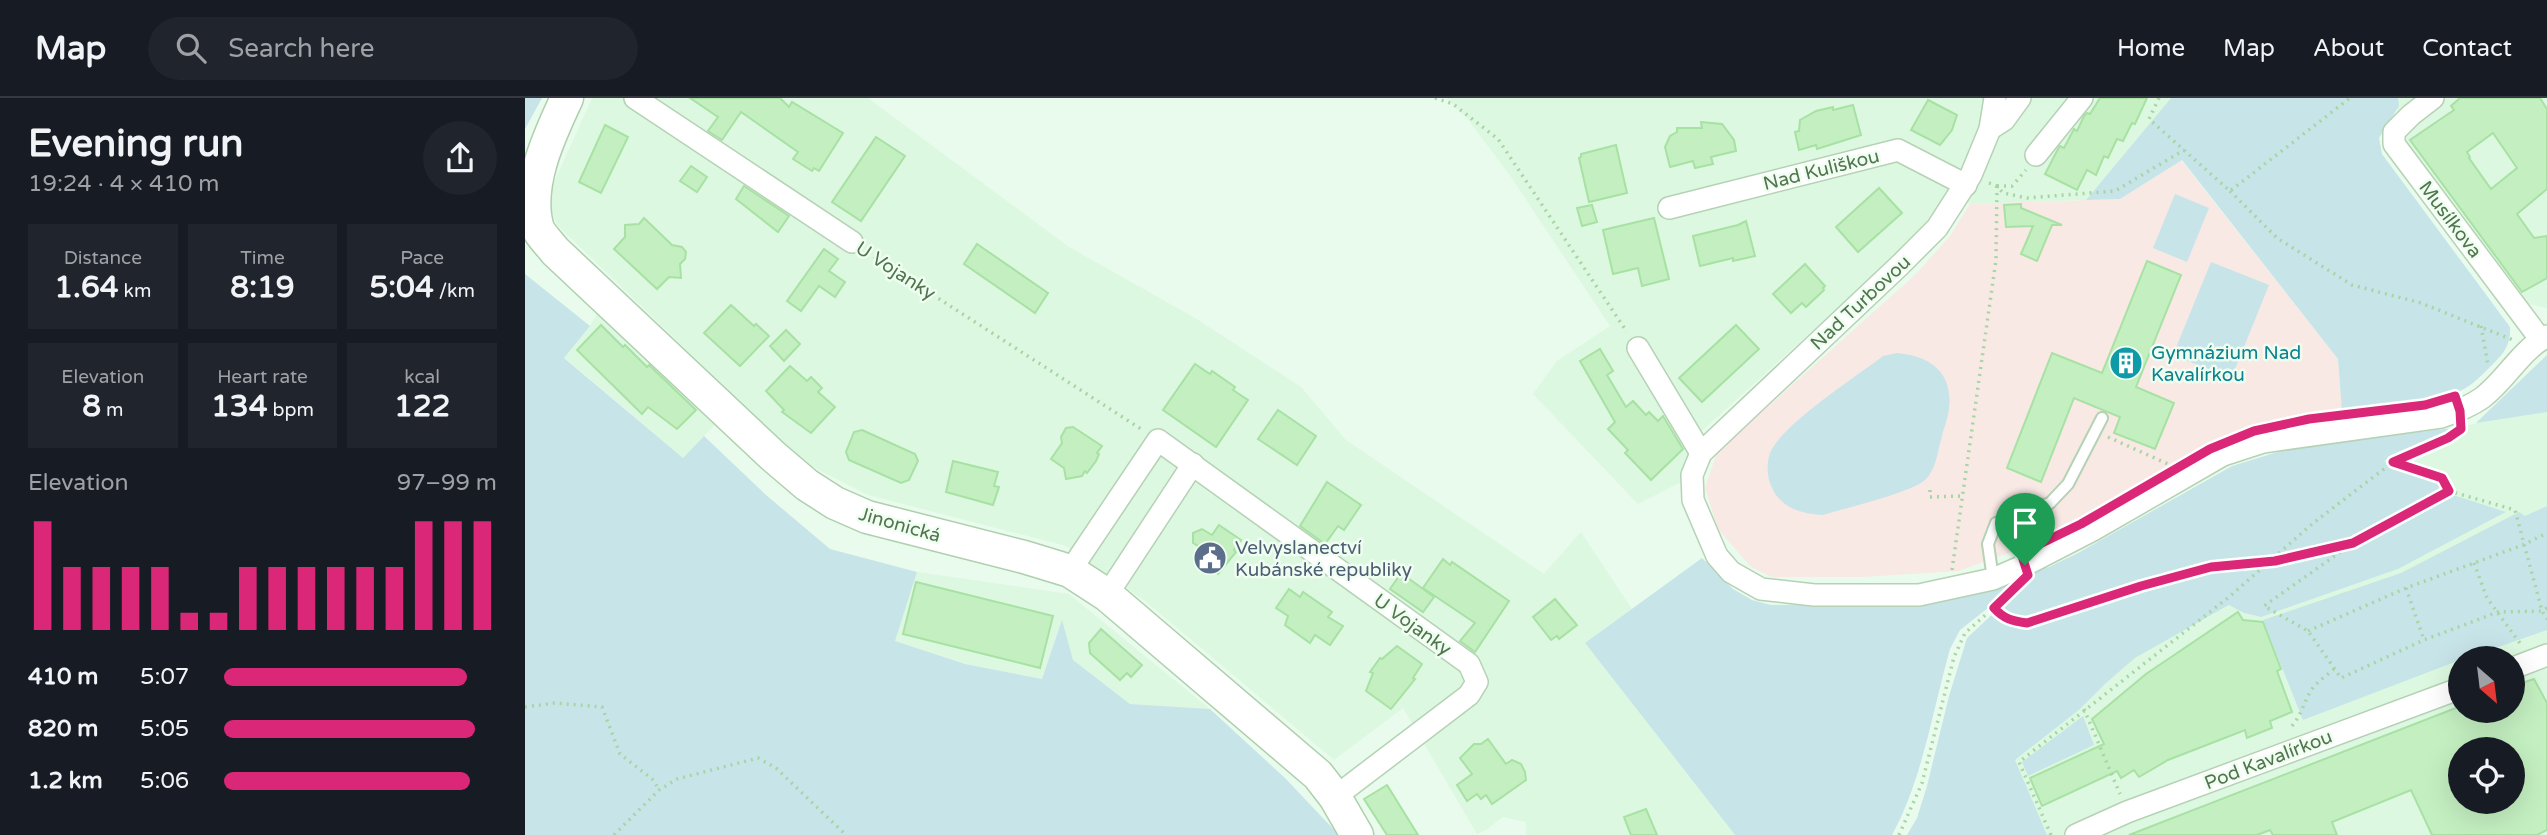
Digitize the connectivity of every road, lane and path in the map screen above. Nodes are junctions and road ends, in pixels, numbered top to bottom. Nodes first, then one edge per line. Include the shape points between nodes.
1 (567, 98) edge
2 (635, 98) edge
3 (1435, 98) edge
4 (1995, 98) edge
5 (2020, 98) edge
6 (2082, 98) edge
7 (2159, 98) edge
8 (2350, 98) edge
9 (2433, 98) edge
10 (2408, 106) edge
11 (1990, 129) junction
12 (2184, 150) junction
13 (2032, 161) joint
14 (1966, 185) junction
15 (1997, 186) junction
16 (2230, 191) junction
17 (1669, 208) dead end
18 (852, 242) joint
19 (2481, 326) junction
20 (2540, 341) edge
21 (1638, 348) joint
22 (2492, 387) junction
23 (2460, 411) junction
24 (2102, 418) dead end
25 (2097, 432) junction
26 (1158, 440) junction
27 (1701, 453) junction
28 (2162, 460) dead end
29 (2393, 462) junction
30 (1193, 464) junction
31 (1930, 490) dead end
32 (2449, 491) junction
33 (1963, 496) junction
34 (2547, 533) edge
35 (2353, 543) junction
36 (2523, 545) junction
37 (2271, 560) junction
38 (2474, 563) junction
39 (2025, 565) junction
40 (1070, 571) junction
41 (1951, 572) dead end
42 (1993, 579) junction
43 (2406, 588) junction
44 (1107, 595) junction
45 (1994, 608) junction
46 (2547, 608) edge
47 (2542, 611) junction
48 (2498, 612) junction
49 (2547, 619) edge
50 (2308, 631) junction
51 (2424, 640) junction
52 (2531, 662) edge
53 (2334, 669) junction
54 (2448, 693) edge
55 (525, 707) edge
56 (2084, 709) junction
57 (2292, 726) dead end
58 (659, 790) junction
59 (1335, 797) junction
60 (2127, 812) junction
61 (2080, 834) edge
62 (614, 835) edge
63 (846, 835) edge
64 (1357, 835) edge
65 (1899, 835) edge
66 (2051, 835) edge

1 - 40 street, Jinonická via 537,164 530,205 538,230 555,251 753,437 807,485 835,503 867,517
2 - 18 street, U Vojanky
3 - 21 path via 1453,104 1498,139
4 - 11 street, Nad Turbovou
5 - 11 street, Nad Turbovou via 2004,120
6 - 13 street
7 - 12 path via 2149,119
8 - 16 path
9 - 10 street, Musílkova
10 - 20 street, Musílkova via 2394,132 2394,144
11 - 14 street, Nad Turbovou
12 - 15 path via 2115,191 2027,198 2003,193
12 - 16 path
13 - 15 path via 2012,186
14 - 17 street, Nad Kuliškou via 1898,149
14 - 27 street, Nad Turbovou via 1937,228
15 - 33 path via 1996,260
16 - 19 path via 2277,238 2351,285 2421,303
18 - 26 path, U Vojanky
19 - 20 path
19 - 22 path
20 - 22 street
21 - 27 street
22 - 23 street
23 - 29 path via 2461,429
23 - 39 street via 2263,442 2223,455
24 - 25 lane
25 - 28 path
25 - 42 lane via 2068,484 2050,503 1996,523 1988,544
26 - 30 street, U Vojanky
26 - 40 street
27 - 42 street via 1692,475 1693,500 1707,537 1731,572 1761,589 1814,595 1919,594
29 - 32 path via 2442,478
29 - 37 path
30 - 44 street
30 - 59 street, U Vojanky via 1469,664 1477,682 1469,695
31 - 33 path via 1930,497
32 - 35 path
32 - 36 path via 2515,510
33 - 41 path
34 - 36 path
35 - 37 path
35 - 50 path via 2264,606
36 - 38 path
36 - 47 path
37 - 45 path via 2211,567 2027,623 2012,621
37 - 56 path
38 - 43 path
38 - 48 path via 2487,598
39 - 42 street
39 - 45 path via 2028,575
40 - 44 street, Jinonická
43 - 50 path
43 - 51 path
44 - 59 street, Jinonická via 1318,775
45 - 65 path via 1965,633 1954,657 1922,783
46 - 47 path
47 - 48 path
47 - 49 path
48 - 51 path
48 - 52 path
50 - 53 path
51 - 53 path via 2341,678
53 - 57 path via 2314,686
54 - 60 street, Pod Kavalírkou
55 - 58 path via 555,703 602,707 621,754
56 - 60 path
56 - 66 path via 2019,762
58 - 62 path
58 - 63 path via 677,779 758,758 776,768
59 - 64 street, Jinonická
60 - 61 street, Pod Kavalírkou

